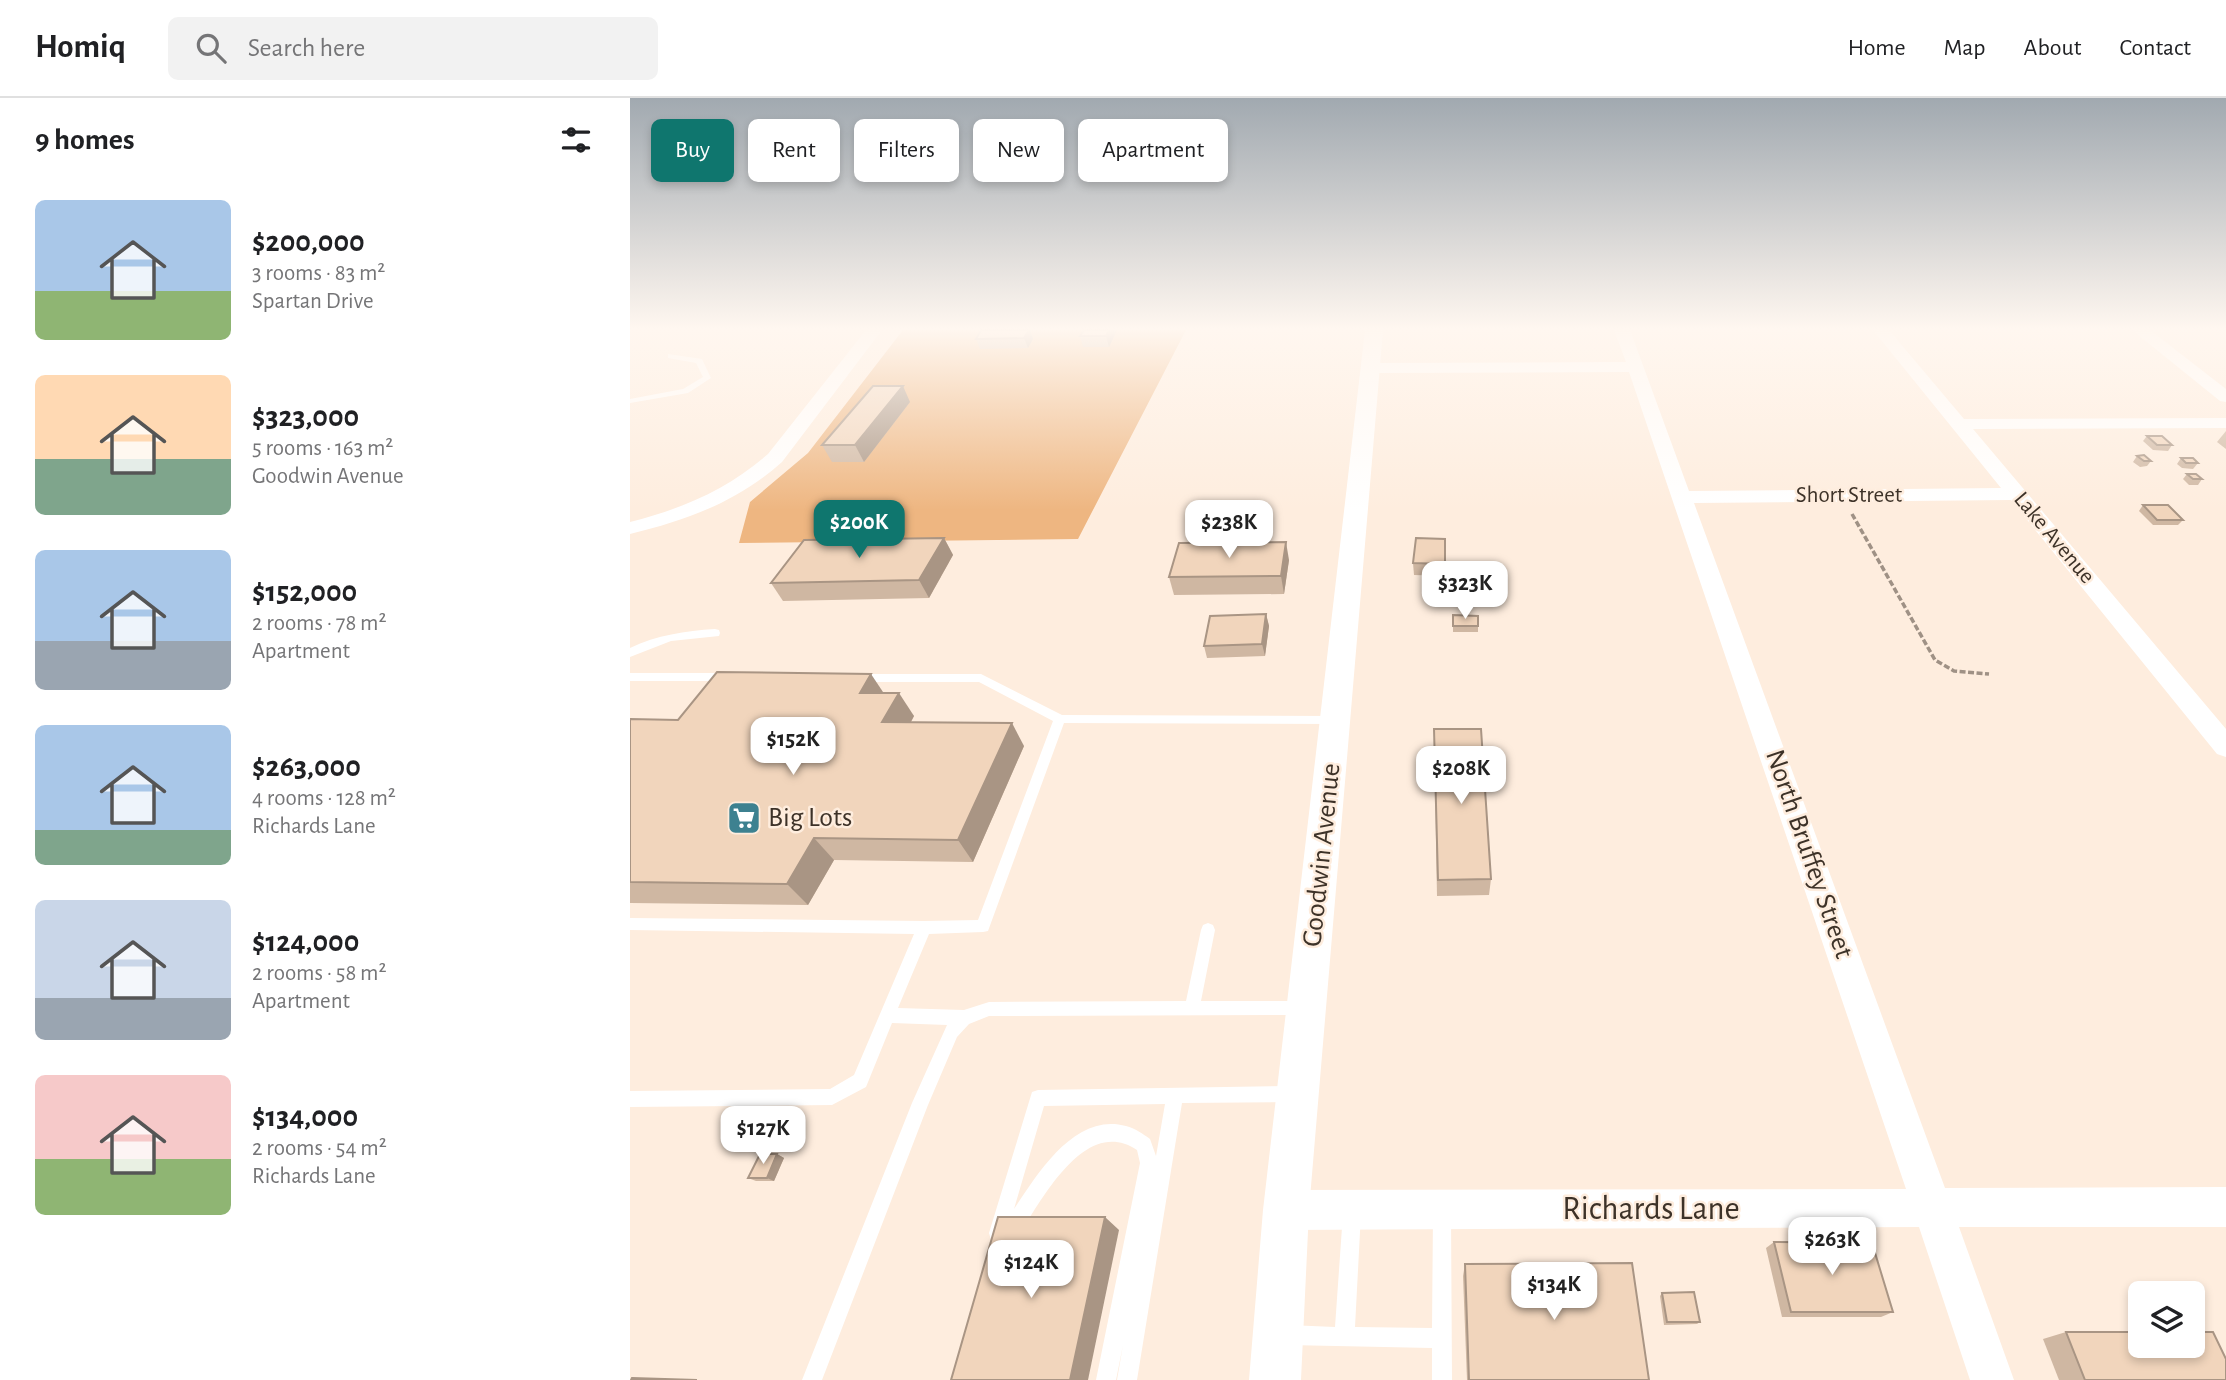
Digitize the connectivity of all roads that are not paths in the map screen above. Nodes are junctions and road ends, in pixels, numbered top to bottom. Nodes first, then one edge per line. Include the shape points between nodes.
1 (687, 390) edge
2 (828, 390) edge
3 (1366, 390) edge
4 (1643, 390) edge
5 (1931, 390) edge
6 (630, 401) edge
7 (2226, 423) edge
8 (1959, 424) junction
9 (2017, 494) junction
10 (1681, 497) junction
11 (630, 528) edge
12 (715, 633) dead end
13 (630, 653) edge
14 (630, 677) edge
15 (738, 677) edge
16 (846, 678) edge
17 (1060, 719) junction
18 (1335, 720) junction
19 (2226, 747) edge
20 (630, 923) edge
21 (924, 928) junction
22 (1208, 930) dead end
23 (1307, 1008) junction
24 (1192, 1009) junction
25 (888, 1015) junction
26 (964, 1018) junction
27 (1298, 1094) junction
28 (1175, 1096) junction
29 (630, 1099) edge
30 (1931, 1206) junction
31 (2226, 1207) edge
32 (1286, 1210) junction
33 (1353, 1210) junction
34 (1442, 1210) junction
35 (1344, 1337) junction
36 (1442, 1338) junction
37 (1278, 1358) edge
38 (813, 1380) edge
39 (1106, 1380) edge
40 (1127, 1380) edge
41 (1442, 1380) edge
42 (1992, 1380) edge

1 - 6 lane
2 - 11 street via 775,458 743,485 710,502
3 - 18 street, Goodwin Avenue
4 - 10 street, North Bruffey Street
5 - 8 street, Lake Avenue
7 - 8 street
8 - 9 street, Lake Avenue
9 - 10 street, Short Street
9 - 19 street, Lake Avenue
10 - 30 street, North Bruffey Street
12 - 13 lane via 676,634
14 - 15 lane
16 - 17 lane via 981,678
17 - 18 lane
17 - 21 lane via 983,926
18 - 23 street, Goodwin Avenue
20 - 21 lane
21 - 25 lane
22 - 24 lane
23 - 24 lane
23 - 27 street, Goodwin Avenue
24 - 26 lane via 989,1009
25 - 26 lane
25 - 29 lane via 860,1081 832,1097
26 - 38 lane via 951,1032 920,1103
27 - 28 lane
27 - 32 street, Goodwin Avenue
28 - 39 lane via 1038,1098 998,1253 1055,1167 1079,1143 1103,1133 1126,1134 1144,1145 1149,1163
28 - 40 lane
30 - 31 street, Richards Lane
30 - 34 street, Richards Lane
30 - 42 street, North Bruffey Street
32 - 33 street, Richards Lane
32 - 37 street, Goodwin Avenue
33 - 34 street, Richards Lane
33 - 35 lane
34 - 36 lane
35 - 36 lane
35 - 37 lane
36 - 41 lane

